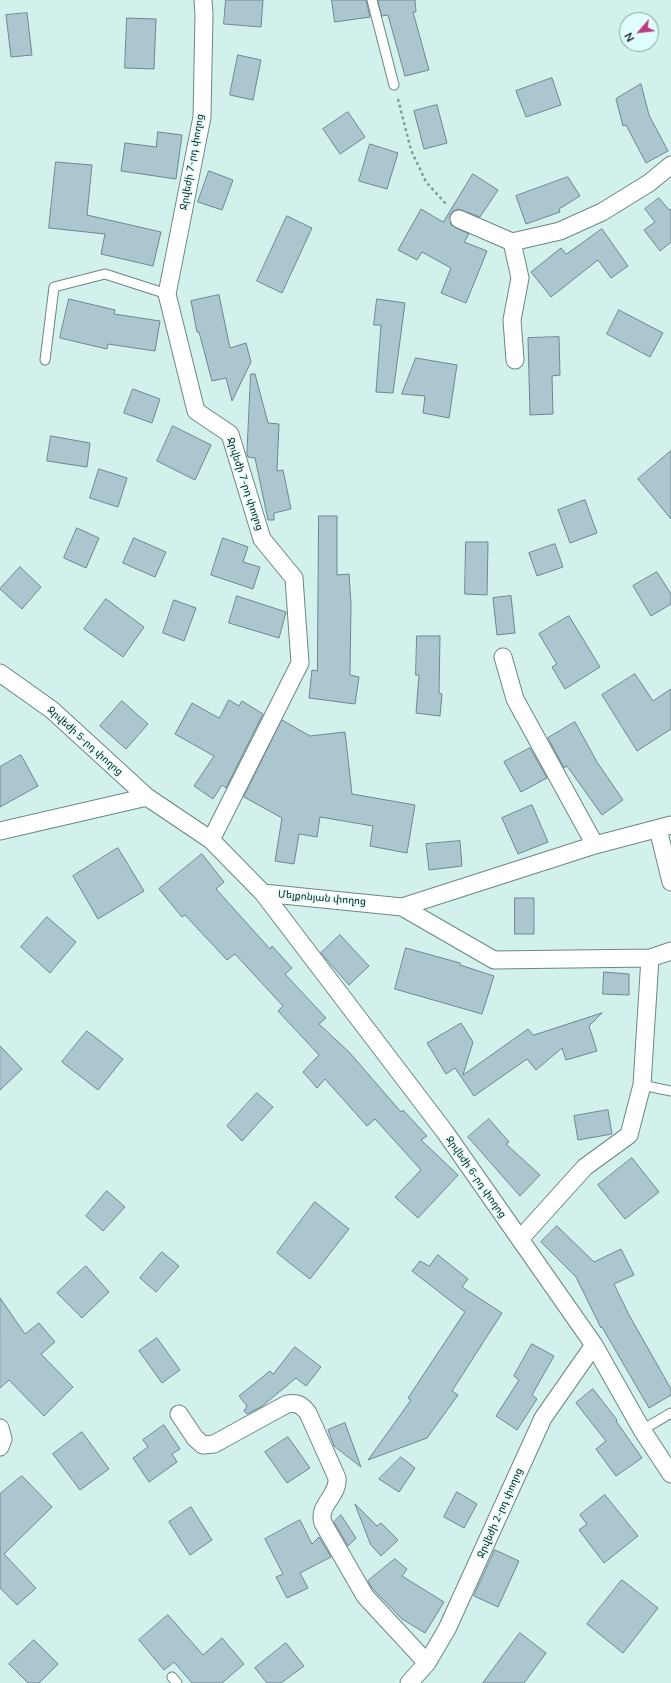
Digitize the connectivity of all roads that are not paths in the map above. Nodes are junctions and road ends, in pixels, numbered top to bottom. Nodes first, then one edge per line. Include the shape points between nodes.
1 (203, 0) edge
2 (372, 0) edge
3 (394, 85) road end
4 (671, 165) edge
5 (459, 219) road end
6 (512, 242) junction
7 (167, 294) junction
8 (45, 360) dead end
9 (515, 360) dead end
10 (503, 657) dead end
11 (0, 673) edge
12 (147, 798) junction
13 (665, 827) edge
14 (0, 831) edge
15 (211, 840) junction
16 (595, 845) junction
17 (671, 882) edge
18 (263, 892) junction
19 (402, 907) junction
20 (671, 951) edge
21 (650, 958) junction
22 (642, 1085) junction
23 (671, 1091) edge
24 (520, 1239) junction
25 (594, 1345) junction
26 (671, 1413) edge
27 (179, 1414) dead end
28 (0, 1428) edge
29 (642, 1430) junction
30 (0, 1447) edge
31 (671, 1474) edge
32 (427, 1663) junction
33 (410, 1683) edge

1 - 7 street, Ջրվեժի 7-րդ փողոց via 202,117
2 - 3 lane
4 - 6 street via 649,183 602,212 560,231
5 - 6 street
6 - 9 street via 520,278 512,320
7 - 8 lane via 105,274 54,288
7 - 15 street, Ջրվեժի 7-րդ փողոց via 196,411 230,434 262,539 294,578 300,663
10 - 16 street via 515,699
11 - 12 street, Ջրվեժի 5-րդ փողոց via 52,710
12 - 14 street
12 - 15 street
13 - 16 street, Մելքոնյան փողոց
13 - 17 street
15 - 18 street
16 - 19 street, Մելքոնյան փողոց
18 - 19 street, Մելքոնյան փողոց
18 - 24 street, Ջրվեժի 6-րդ փողոց via 445,1132
19 - 21 street via 494,960
20 - 21 street
21 - 22 street
22 - 23 lane
22 - 24 street via 629,1135 585,1167
24 - 25 street, Ջրվեժի 6-րդ փողոց
25 - 29 street, Ջրվեժի 6-րդ փողոց
25 - 32 street, Ջրվեժի 2-րդ փողոց via 543,1418 447,1629
26 - 29 lane
27 - 32 street via 203,1444 214,1444 287,1404 294,1402 303,1406 337,1478 336,1488 322,1510 323,1523 365,1596
28 - 30 street via 3,1439
29 - 31 street, Ջրվեժի 6-րդ փողոց
32 - 33 street, Ջրվեժի 2-րդ փողոց

